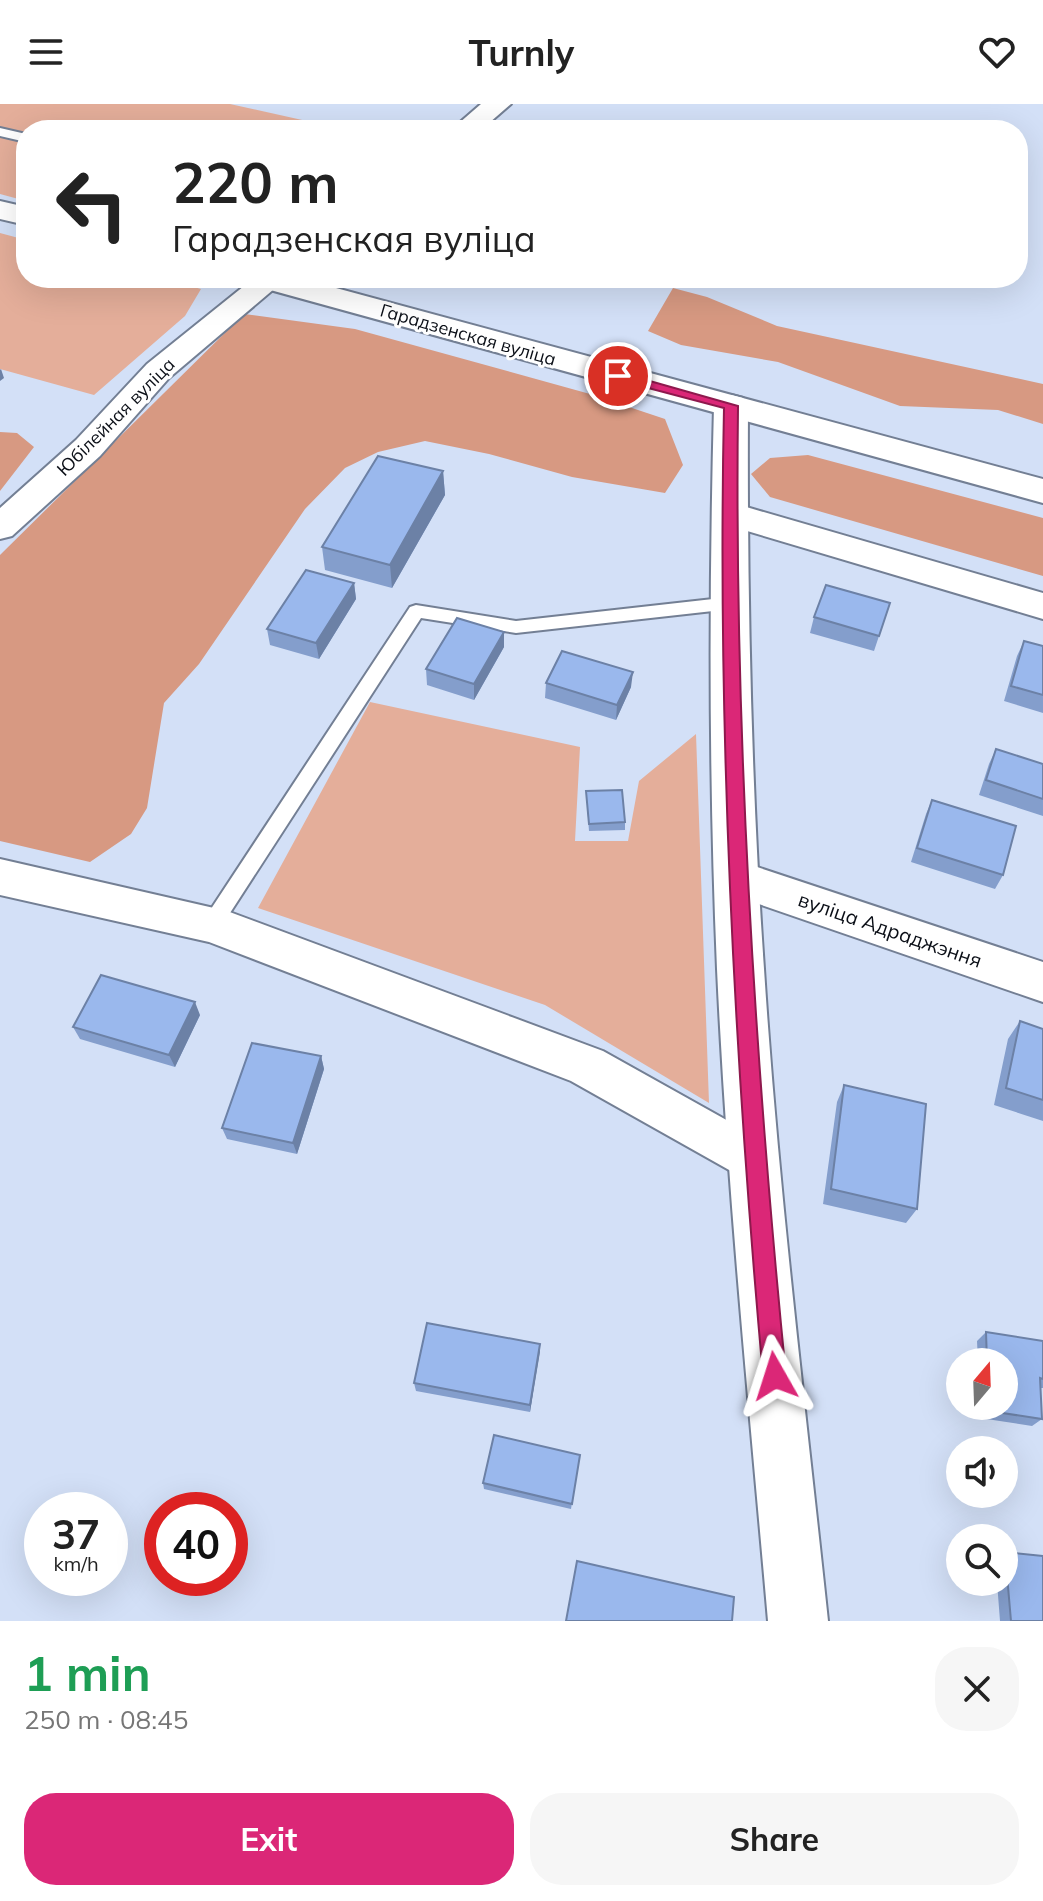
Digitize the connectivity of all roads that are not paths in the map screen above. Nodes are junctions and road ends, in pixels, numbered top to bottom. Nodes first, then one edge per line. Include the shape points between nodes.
1 (498, 104) edge
2 (477, 120) edge
3 (257, 288) edge
4 (301, 288) edge
5 (731, 406) junction
6 (1043, 491) edge
7 (729, 514) junction
8 (0, 527) edge
9 (731, 603) junction
10 (1043, 606) edge
11 (0, 877) edge
12 (736, 878) junction
13 (212, 924) junction
14 (1043, 982) edge
15 (754, 1161) junction
16 (798, 1621) edge

1 - 2 street
3 - 8 street, Юбілейная вуліца via 158,371 88,448
4 - 5 street, Гарадзенская вуліца
5 - 6 street, Гарадзенская вуліца
5 - 7 street
7 - 9 street
7 - 10 street
9 - 12 street
9 - 13 lane via 516,627 416,611
11 - 13 street
12 - 14 street, вуліца Адраджэння
12 - 15 street
13 - 15 street via 587,1066
15 - 16 street

